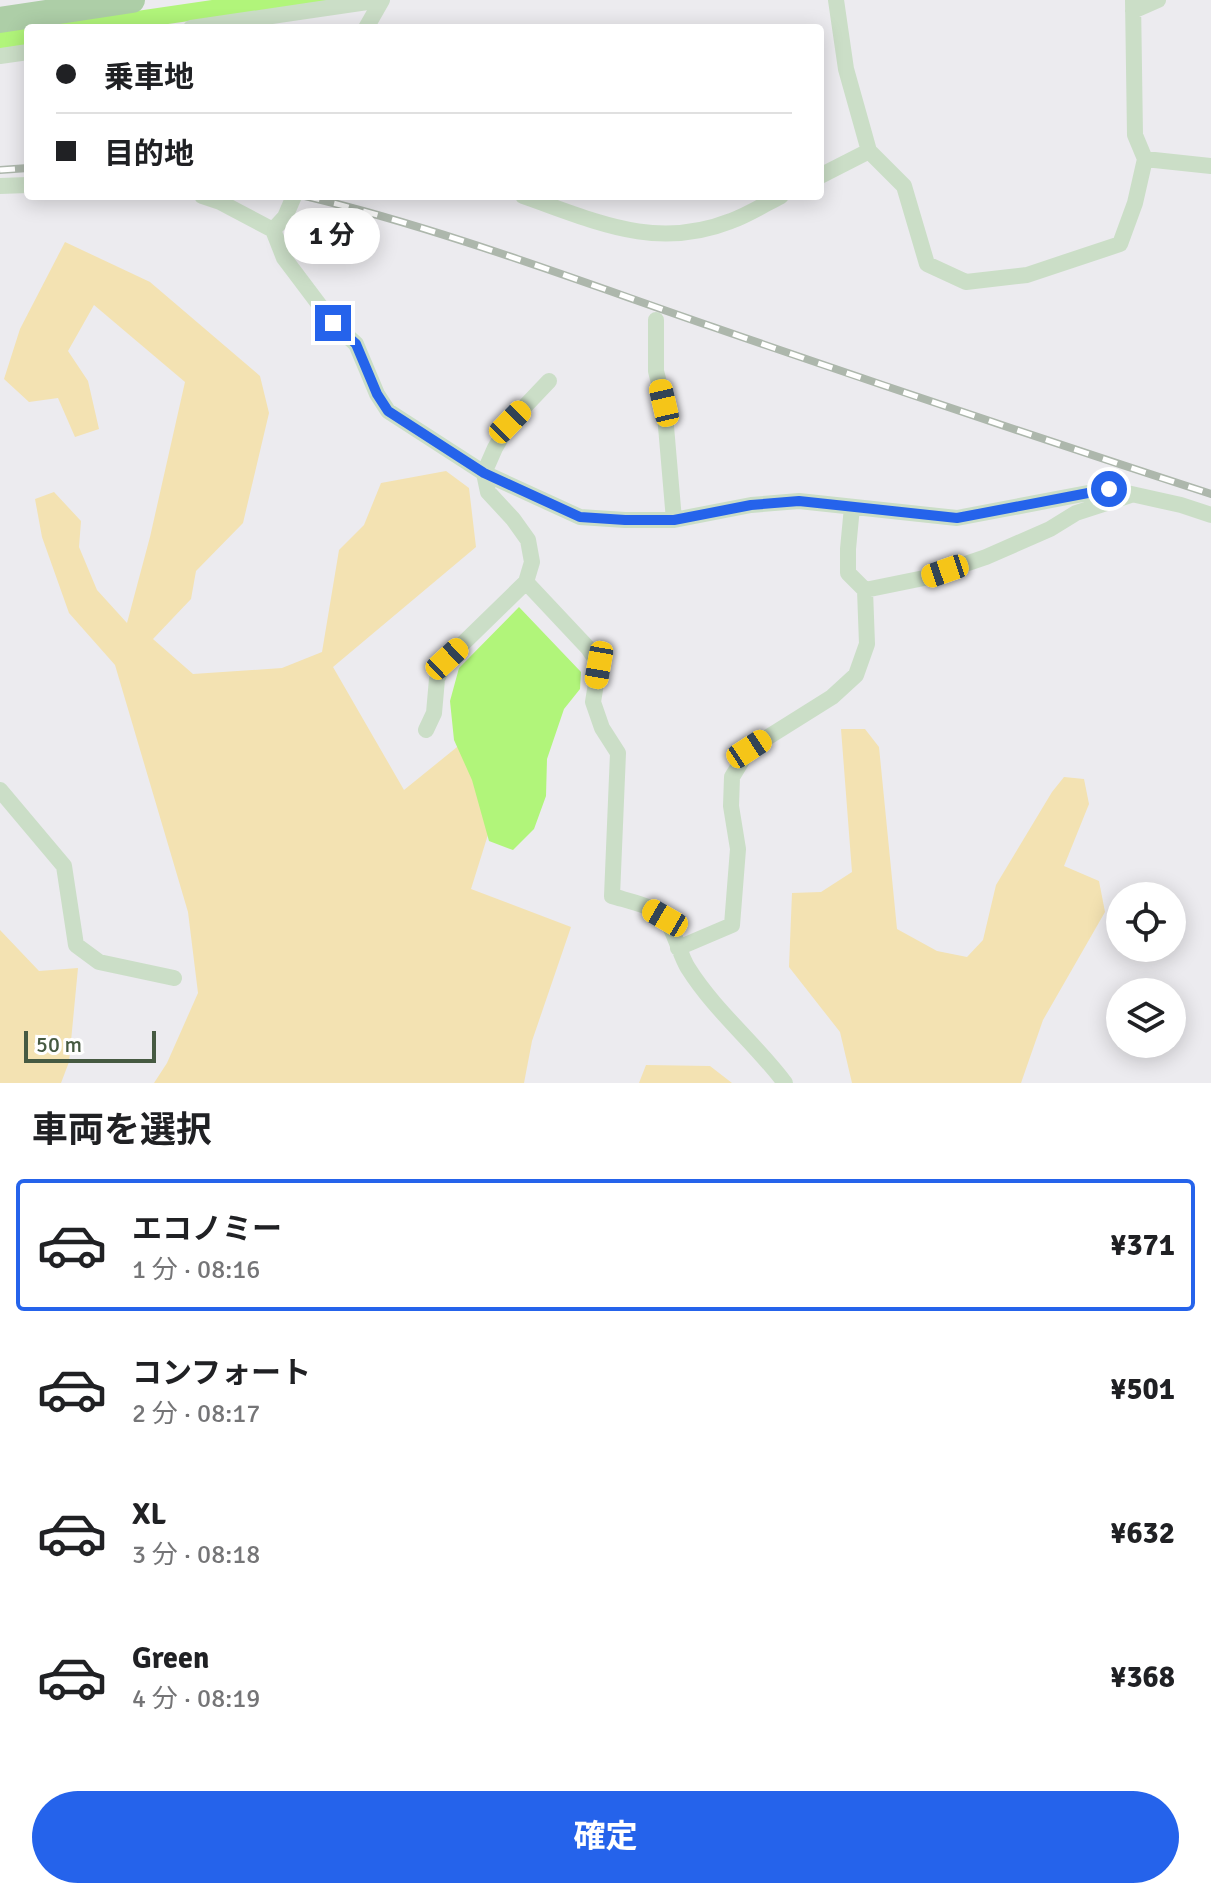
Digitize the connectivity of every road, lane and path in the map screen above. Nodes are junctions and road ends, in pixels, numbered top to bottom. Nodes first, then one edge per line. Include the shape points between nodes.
1 (132, 0) edge
2 (382, 0) edge
3 (836, 0) edge
4 (1158, 0) edge
5 (1133, 5) edge
6 (0, 20) edge
7 (218, 24) edge
8 (368, 24) edge
9 (24, 53) edge
10 (0, 56) edge
11 (869, 151) junction
12 (1145, 159) junction
13 (1211, 166) edge
14 (824, 174) edge
15 (24, 185) edge
16 (0, 186) edge
17 (214, 200) edge
18 (292, 200) edge
19 (534, 200) edge
20 (773, 200) edge
21 (273, 230) junction
22 (656, 320) dead end
23 (549, 381) dead end
24 (484, 473) junction
25 (1133, 494) junction
26 (852, 507) junction
27 (1211, 515) edge
28 (674, 520) junction
29 (526, 582) junction
30 (865, 590) junction
31 (426, 730) dead end
32 (0, 790) edge
33 (678, 948) junction
34 (174, 978) dead end
35 (785, 1083) edge

1 - 6 main road
2 - 7 street
2 - 8 street
3 - 11 street via 846,69
4 - 5 street
5 - 12 street via 1135,135
9 - 10 street
11 - 12 street via 904,186 927,264 966,282 1027,275 1120,244
11 - 14 street
12 - 13 street
15 - 16 street
17 - 21 street
18 - 21 street
19 - 20 street via 620,230 665,235 732,221
21 - 24 street via 284,258 333,323 356,344 388,411
22 - 28 street via 656,371 664,403
23 - 24 street via 510,422
24 - 28 street via 580,517
24 - 29 street via 488,492 528,540 532,562
25 - 26 street via 1109,489 957,518
25 - 27 street
25 - 30 street via 1076,513 986,557
26 - 28 street via 799,501
26 - 30 street via 848,573
29 - 31 street via 447,659
29 - 33 street via 599,665 593,702 618,753 612,896 665,918
30 - 33 street via 867,644 856,675 832,697 749,749 732,777 738,849 732,925
32 - 34 street via 64,866 76,945 99,962
33 - 35 street via 723,1014

